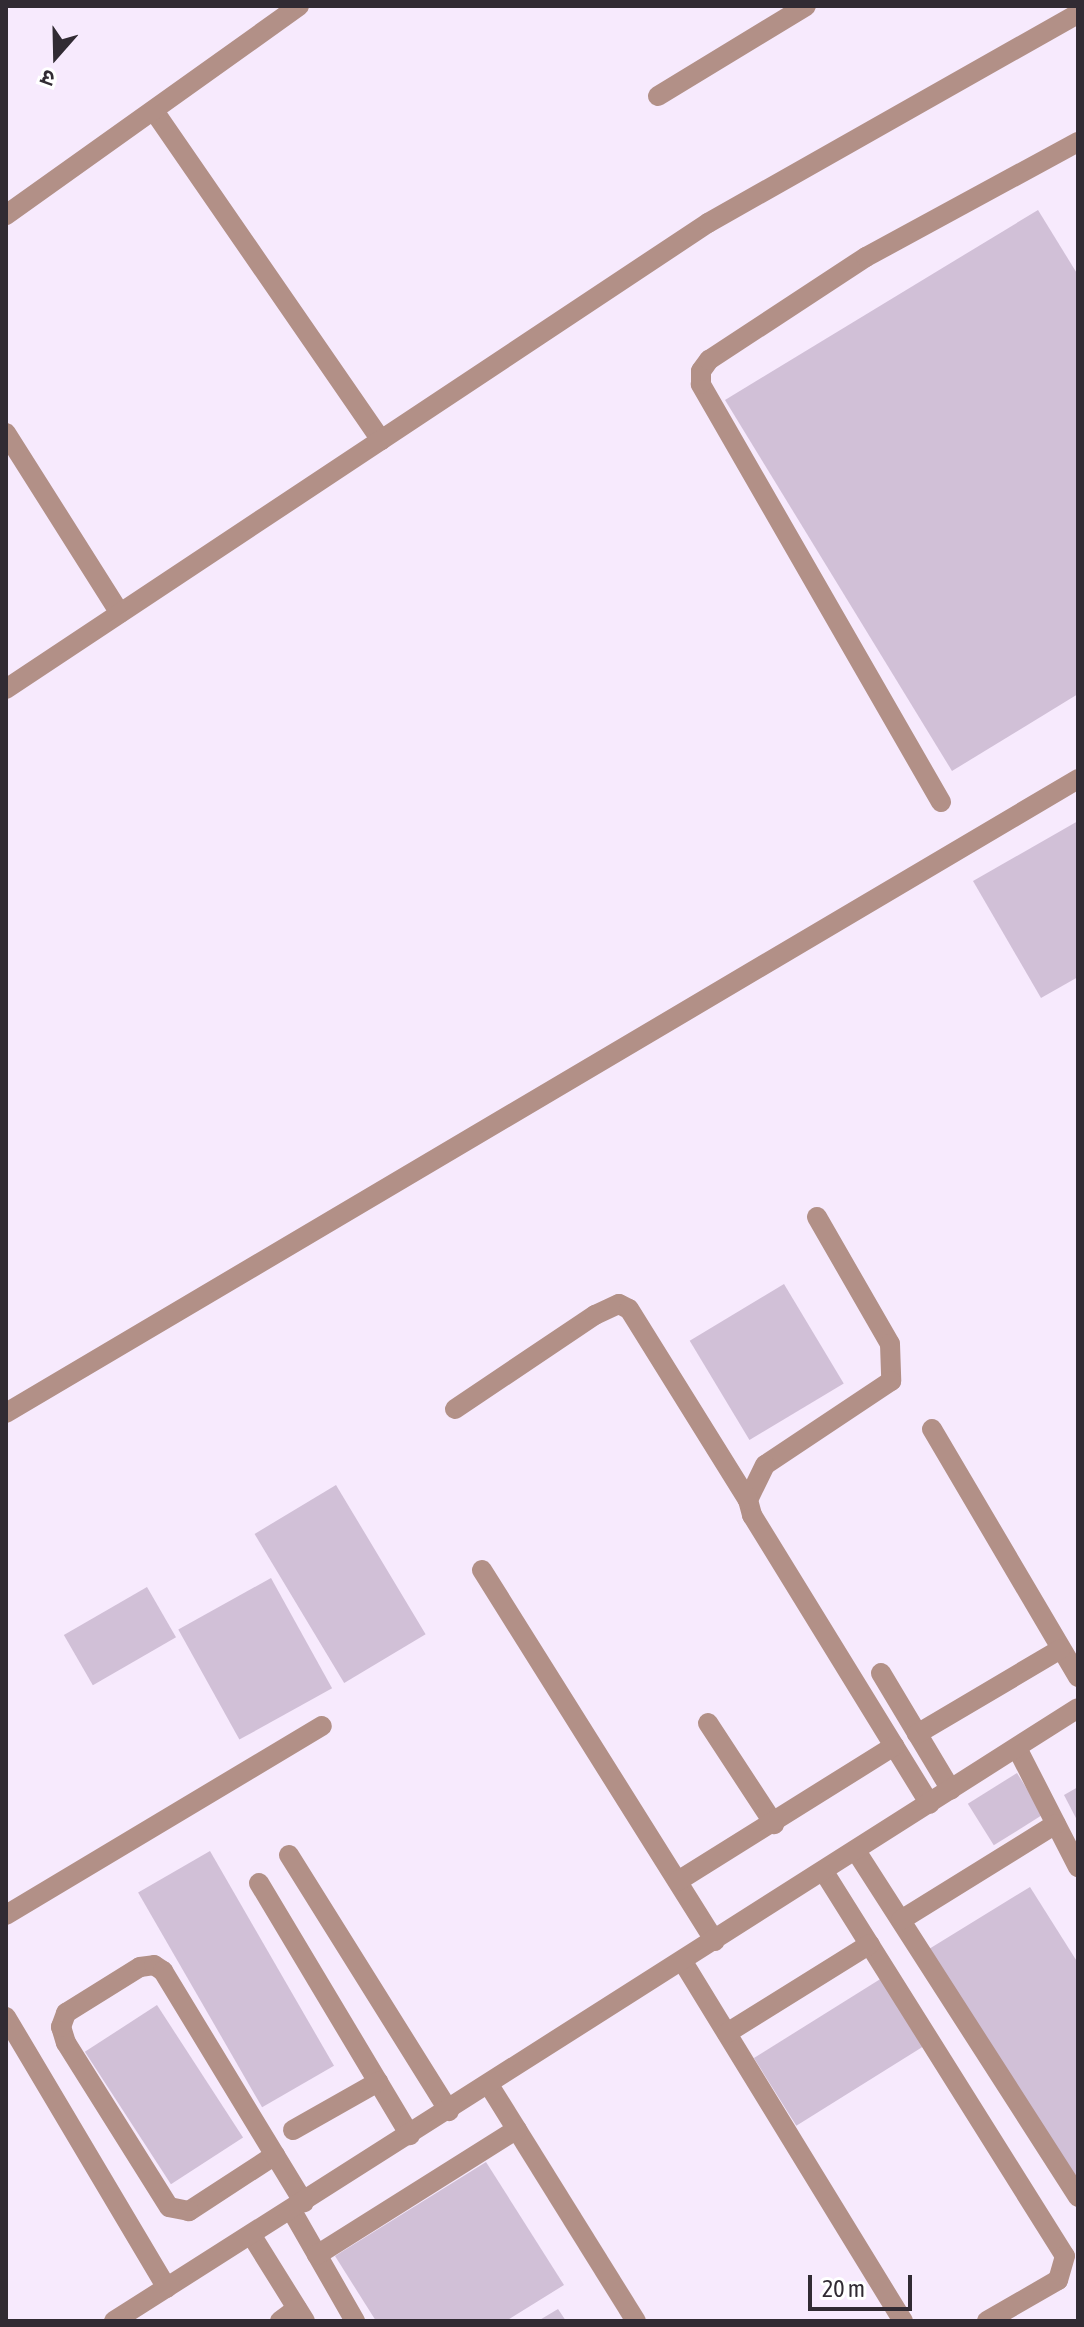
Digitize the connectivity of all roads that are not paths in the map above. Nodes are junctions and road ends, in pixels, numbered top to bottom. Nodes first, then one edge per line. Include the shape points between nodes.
1 (299, 6) edge
2 (806, 6) edge
3 (1078, 14) edge
4 (658, 96) dead end
5 (154, 111) junction
6 (1078, 142) edge
7 (6, 215) edge
8 (6, 433) edge
9 (381, 440) junction
10 (120, 613) junction
11 (6, 689) edge
12 (1078, 779) edge
13 (941, 802) dead end
14 (817, 1217) dead end
15 (455, 1409) dead end
16 (6, 1413) edge
17 (932, 1429) dead end
18 (748, 1500) junction
19 (482, 1570) dead end
20 (1061, 1649) junction
21 (881, 1673) dead end
22 (1078, 1677) edge
23 (1078, 1708) edge
24 (708, 1723) dead end
25 (322, 1726) dead end
26 (917, 1734) junction
27 (894, 1746) junction
28 (1017, 1748) junction
29 (951, 1790) junction
30 (930, 1804) junction
31 (774, 1824) junction
32 (1056, 1824) junction
33 (856, 1851) junction
34 (289, 1855) dead end
35 (1078, 1867) edge
36 (824, 1872) junction
37 (678, 1881) junction
38 (259, 1883) dead end
39 (6, 1915) edge
40 (901, 1920) junction
41 (715, 1941) junction
42 (870, 1944) junction
43 (683, 1962) junction
44 (6, 2017) edge
45 (727, 2033) junction
46 (378, 2082) junction
47 (489, 2085) junction
48 (449, 2111) junction
49 (517, 2129) junction
50 (293, 2130) dead end
51 (410, 2135) junction
52 (275, 2155) junction
53 (1078, 2197) edge
54 (298, 2207) junction
55 (252, 2236) junction
56 (317, 2255) junction
57 (167, 2288) junction
58 (301, 2314) edge
59 (114, 2321) edge
60 (280, 2321) edge
61 (355, 2321) edge
62 (636, 2321) edge
63 (903, 2321) edge
64 (987, 2321) edge

1 - 5 lane
2 - 4 lane
3 - 9 lane via 708,223
5 - 7 lane
5 - 9 lane
6 - 13 lane via 866,257 709,360 701,371 701,384
8 - 10 lane
9 - 10 lane
10 - 11 lane
12 - 16 lane
14 - 18 lane via 890,1344 891,1381 765,1465
15 - 18 lane via 619,1304 629,1309
17 - 20 lane
18 - 27 lane via 752,1515
19 - 37 lane
20 - 22 lane
20 - 26 lane
21 - 26 lane
23 - 28 lane
24 - 31 lane
25 - 39 lane
26 - 29 lane
27 - 30 lane
27 - 31 lane
28 - 29 lane
28 - 32 lane
29 - 30 lane
30 - 33 lane
31 - 37 lane
32 - 35 lane
32 - 40 lane
33 - 36 lane
33 - 40 lane
34 - 48 lane
36 - 41 lane
36 - 42 lane
37 - 41 lane
38 - 46 lane
40 - 53 lane
41 - 43 lane
42 - 45 lane
42 - 64 lane via 1065,2256 1058,2280
43 - 45 lane
43 - 47 lane
44 - 57 lane
45 - 63 lane
46 - 50 lane
46 - 51 lane
47 - 48 lane
47 - 49 lane
48 - 51 lane
49 - 56 lane
49 - 62 lane
51 - 54 lane
52 - 52 lane via 163,1971 154,1965 140,1967 66,2013 61,2027 66,2043 169,2207 189,2211
52 - 54 lane
54 - 55 lane
54 - 56 lane
55 - 57 lane
55 - 58 lane
56 - 61 lane
57 - 59 lane
58 - 60 lane

